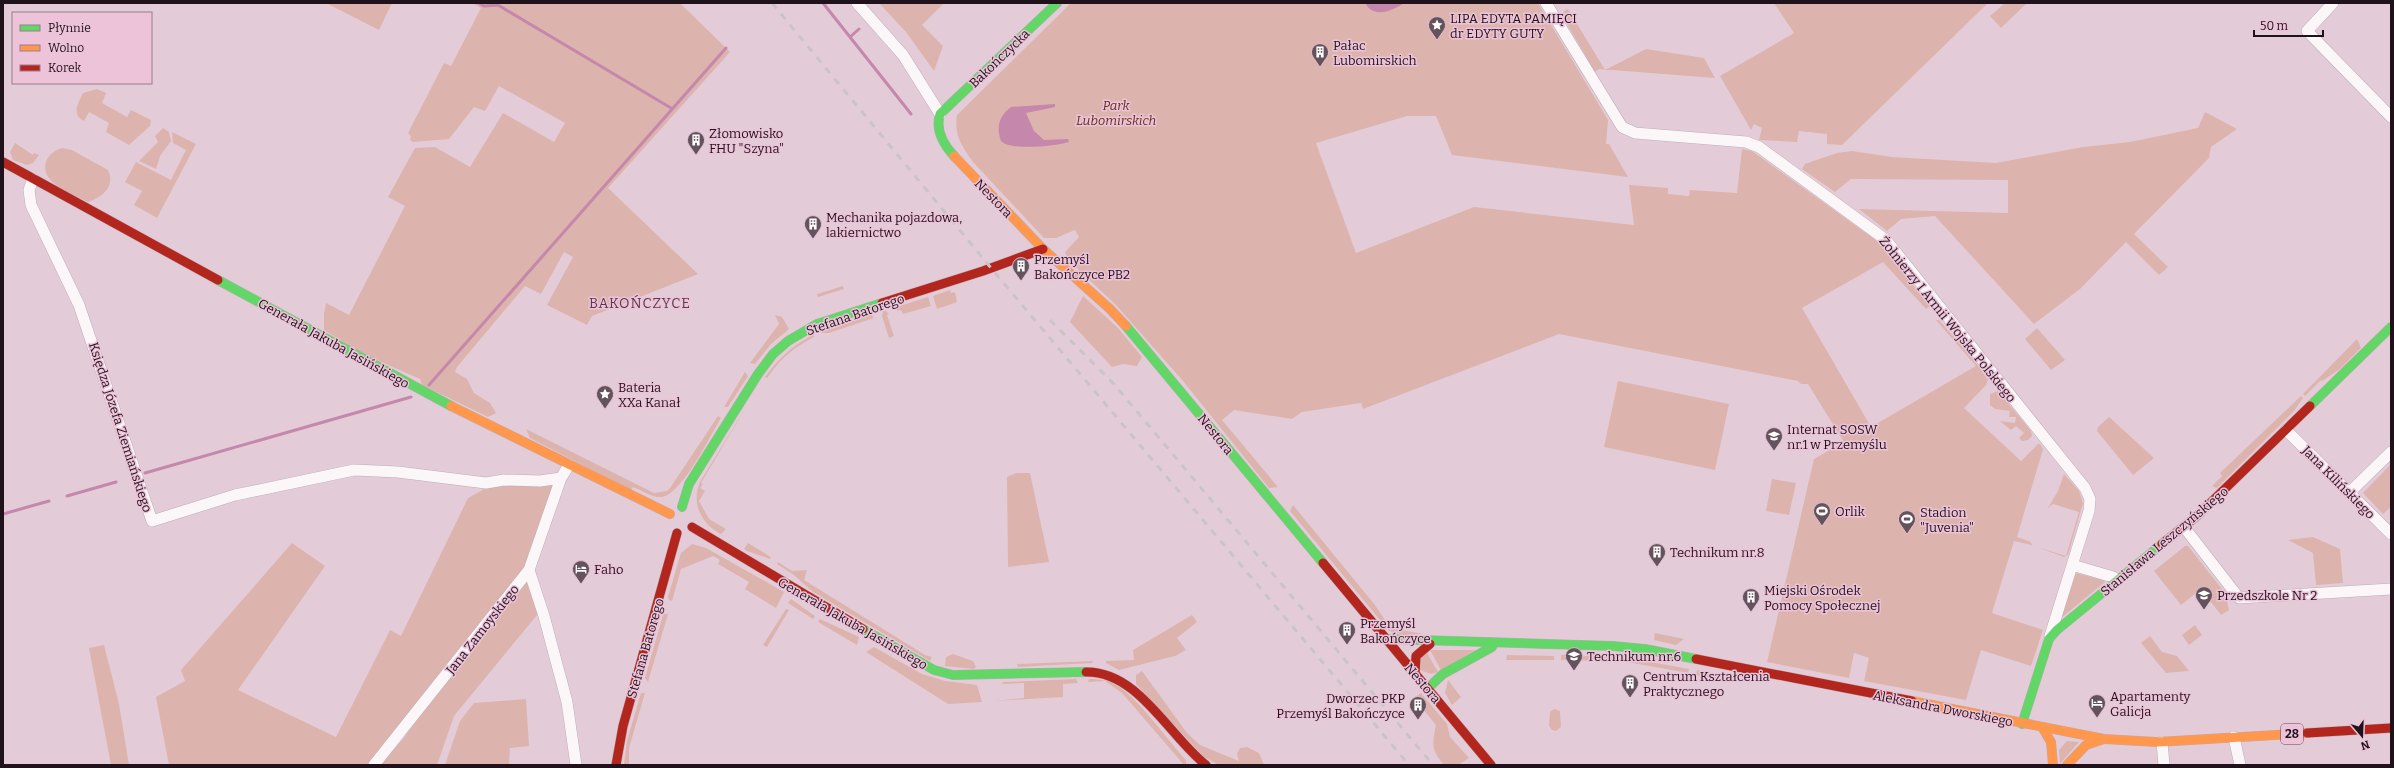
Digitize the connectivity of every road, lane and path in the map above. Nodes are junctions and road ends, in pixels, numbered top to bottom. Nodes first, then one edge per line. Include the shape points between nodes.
1 (857, 3) edge
2 (1057, 3) edge
3 (1546, 3) edge
4 (2333, 3) edge
5 (940, 114) junction
6 (2391, 117) edge
7 (3, 162) edge
8 (34, 179) junction
9 (1043, 249) junction
10 (2391, 327) edge
11 (2286, 430) junction
12 (2391, 452) edge
13 (568, 465) junction
14 (561, 478) junction
15 (2350, 492) junction
16 (682, 507) junction
17 (670, 514) junction
18 (693, 519) junction
19 (2184, 527) junction
20 (678, 533) junction
21 (2391, 534) edge
22 (2072, 565) junction
23 (528, 570) junction
24 (2117, 581) junction
25 (2391, 589) edge
26 (2049, 639) junction
27 (1387, 640) junction
28 (1430, 644) junction
29 (1497, 644) junction
30 (1415, 674) junction
31 (1428, 688) junction
32 (2022, 724) junction
33 (2042, 727) junction
34 (2391, 728) edge
35 (2079, 734) junction
36 (2234, 737) junction
37 (2104, 739) junction
38 (2162, 742) junction
39 (2053, 752) junction
40 (374, 765) edge
41 (576, 765) edge
42 (616, 765) edge
43 (1206, 765) edge
44 (1490, 765) edge
45 (2053, 765) edge
46 (2067, 765) edge
47 (2164, 765) edge
48 (2240, 765) edge

1 - 5 street via 903,55
2 - 5 street, Bakończycka
3 - 22 street, Żołnierzy I Armii Wojska Polskiego via 1622,127 1635,133 1751,143 1886,240 2085,488 2090,500 2089,512
4 - 6 street via 2307,31
5 - 9 street, Nestora via 937,123 939,134 951,152
7 - 8 street, Generała Jakuba Jasińskiego
8 - 13 street, Generała Jakuba Jasińskiego via 418,390
8 - 14 street, Księdza Józefa Ziemiańskiego via 29,190 31,206 79,305 152,521 235,495 354,470 398,472 486,483
9 - 16 street, Stefana Batorego via 817,324 788,341 773,354 758,374 689,484
9 - 27 street, Nestora via 1110,309 1137,338
10 - 11 street, Stanisława Leszczyńskiego
11 - 15 street, Jana Kilińskiego
11 - 19 street, Stanisława Leszczyńskiego
12 - 15 street
13 - 14 street
13 - 17 street, Generała Jakuba Jasińskiego
14 - 23 street, Jana Zamoyskiego
15 - 21 street, Jana Kilińskiego
16 - 17 street
16 - 18 street
17 - 20 street via 670,526
18 - 20 street via 687,532
18 - 43 street, Generała Jakuba Jasińskiego via 711,540 934,670 953,675 974,676 1097,672 1116,676 1129,685 1189,753
19 - 24 street, Stanisława Leszczyńskiego
19 - 25 street via 2239,598
20 - 42 street, Stefana Batorego via 623,726
22 - 24 street via 2113,576
22 - 26 street, Żołnierzy I Armii Wojska Polskiego
23 - 40 street, Jana Zamoyskiego
23 - 41 street via 544,616 567,702
24 - 26 street, Stanisława Leszczyńskiego
26 - 32 street, Stanisława Leszczyńskiego
27 - 28 street, Aleksandra Dworskiego
27 - 30 street, Nestora
28 - 29 street, Aleksandra Dworskiego
28 - 30 street via 1417,653 1414,662
29 - 31 street, Aleksandra Dworskiego via 1443,674
29 - 32 street, Aleksandra Dworskiego via 1588,644 1645,649
30 - 31 street, Nestora
31 - 44 street, Nestora
32 - 33 street, Aleksandra Dworskiego
33 - 35 street, Aleksandra Dworskiego
33 - 39 street via 2051,742
34 - 36 street, Aleksandra Dworskiego / 28
35 - 37 street, Aleksandra Dworskiego
35 - 39 street via 2060,741
36 - 38 street, Aleksandra Dworskiego / 28
36 - 48 street
37 - 38 street, Aleksandra Dworskiego / 28
37 - 46 street, 28 via 2086,745
38 - 47 street
39 - 45 street

